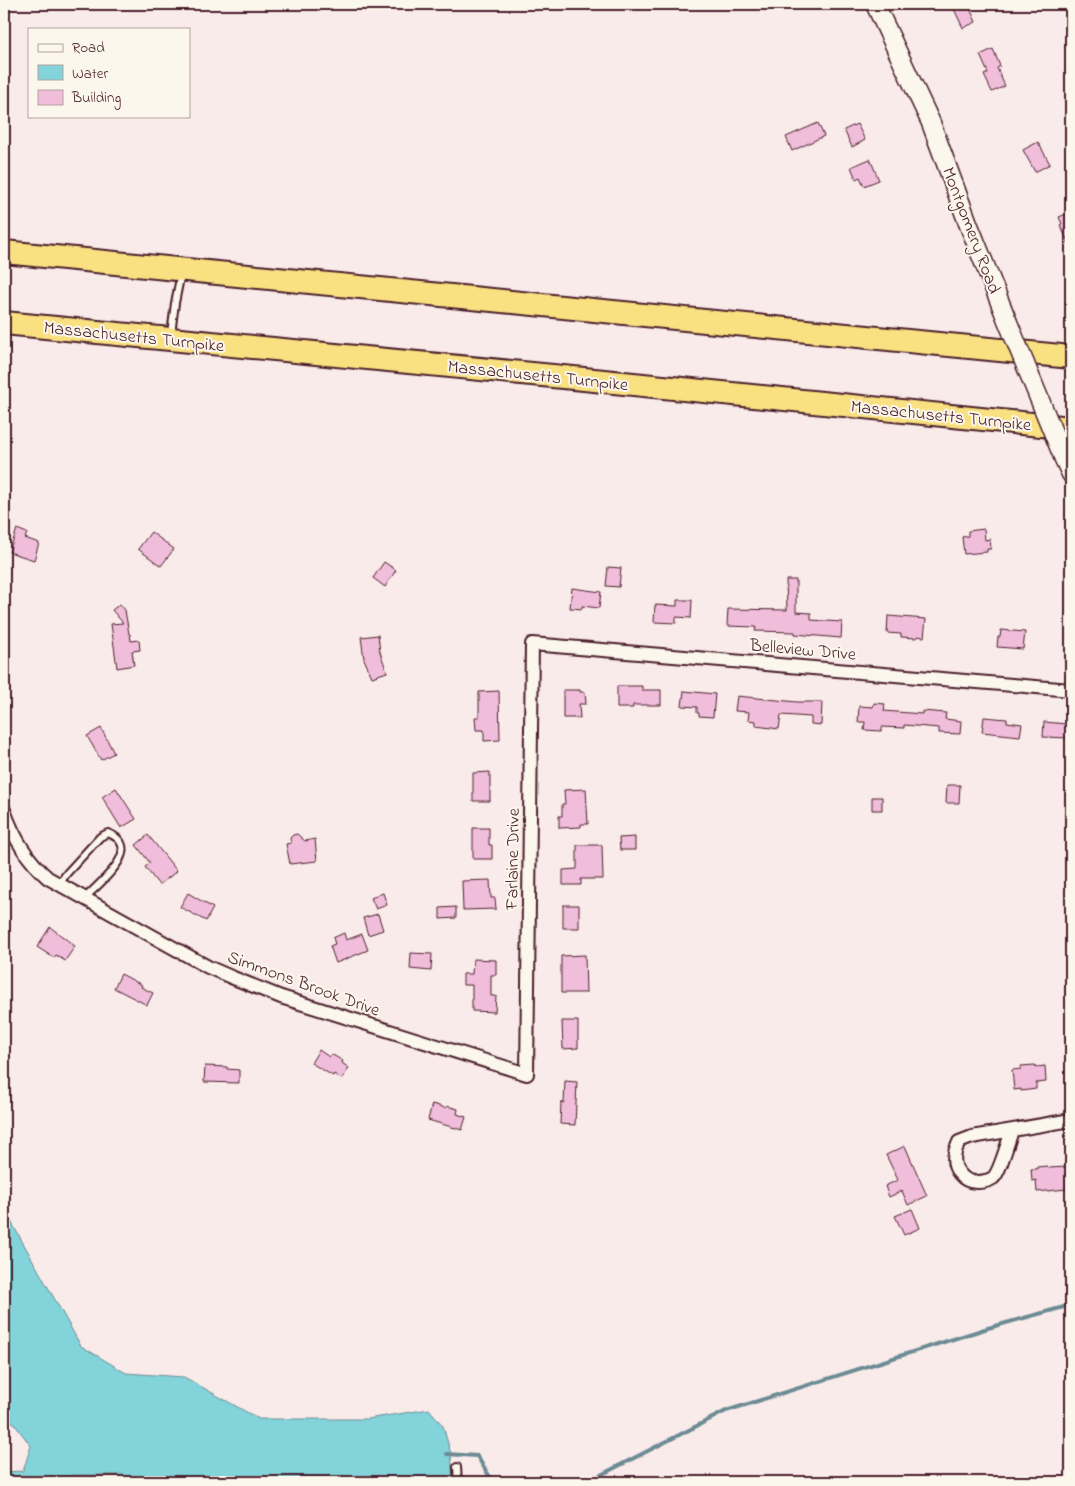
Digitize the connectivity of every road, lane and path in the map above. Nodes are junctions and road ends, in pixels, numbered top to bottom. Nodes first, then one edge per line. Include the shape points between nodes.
1 (875, 4) edge
2 (4, 252) edge
3 (182, 269) junction
4 (4, 323) edge
5 (171, 340) junction
6 (1071, 357) edge
7 (1071, 428) edge
8 (1068, 466) edge
9 (532, 644) joint
10 (1071, 690) edge
11 (4, 810) edge
12 (59, 884) junction
13 (85, 898) junction
14 (527, 1074) joint
15 (1071, 1120) edge
16 (1012, 1131) junction
17 (457, 1467) dead end
18 (458, 1482) edge

1 - 8 main road, Montgomery Road, bridge via 931,123 968,223
2 - 3 highway
3 - 5 lane
3 - 6 highway
4 - 5 highway, Massachusetts Turnpike
5 - 7 highway, Massachusetts Turnpike
9 - 10 street, Belleview Drive
9 - 14 street, Farlaine Drive
11 - 12 street, Simmons Brook Drive via 28,857
12 - 13 street, Simmons Brook Drive
12 - 13 lane via 100,836 108,833 117,836 123,845 123,856
13 - 14 street, Simmons Brook Drive via 208,967 255,988
15 - 16 street
16 - 16 street via 959,1142 954,1154 955,1166 963,1179 972,1182 994,1177
17 - 18 lane

